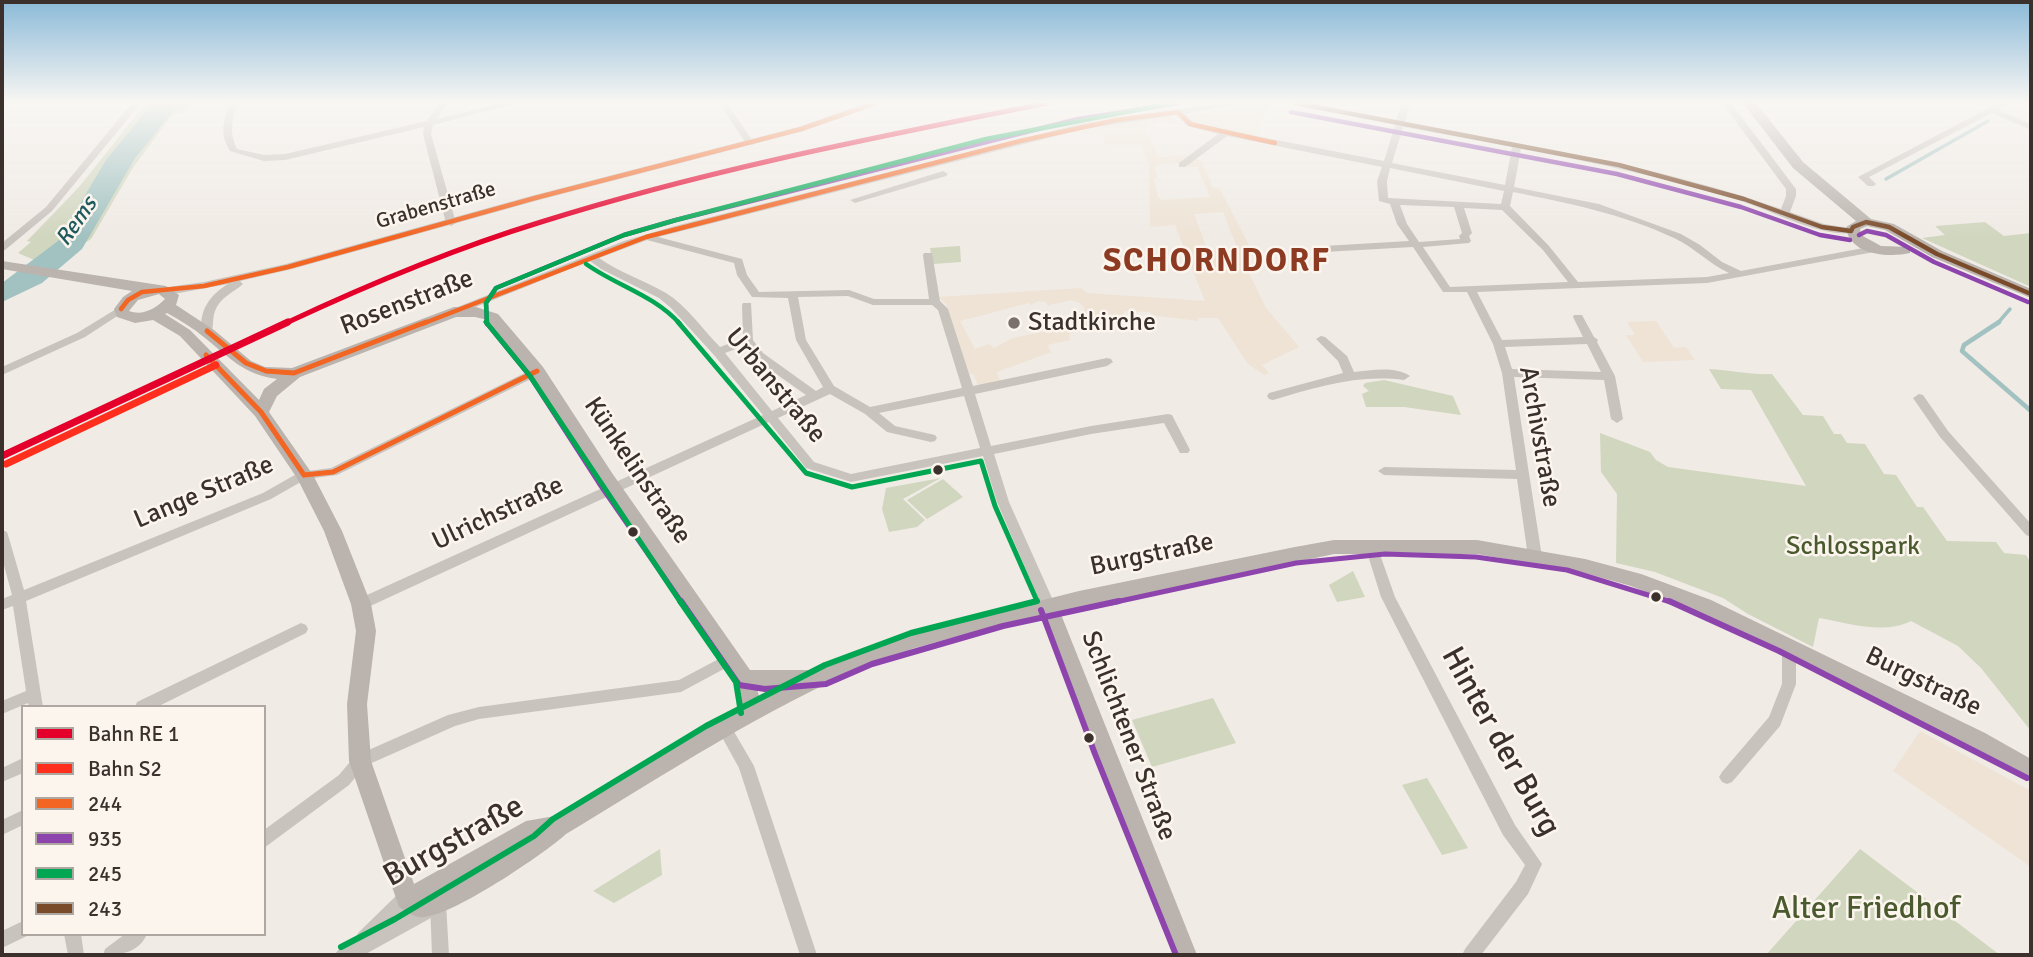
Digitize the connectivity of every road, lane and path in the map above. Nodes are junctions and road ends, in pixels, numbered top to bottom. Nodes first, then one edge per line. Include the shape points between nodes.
1 (100, 148) edge
2 (232, 148) edge
3 (326, 148) edge
4 (431, 148) edge
5 (733, 148) edge
6 (993, 148) edge
7 (1205, 148) edge
8 (1299, 148) edge
9 (1392, 148) edge
10 (1517, 148) edge
11 (1526, 148) edge
12 (1760, 148) edge
13 (1784, 148) edge
14 (1924, 148) edge
15 (931, 163) junction
16 (1182, 165) dead end
17 (1387, 165) junction
18 (1867, 180) dead end
19 (844, 187) junction
20 (1510, 189) junction
21 (1389, 202) junction
22 (1459, 207) junction
23 (1505, 207) junction
24 (1785, 212) junction
25 (1866, 222) junction
26 (451, 223) junction
27 (1852, 231) junction
28 (646, 237) junction
29 (1415, 244) junction
30 (1906, 244) junction
31 (2, 248) edge
32 (1324, 249) dead end
33 (1874, 249) junction
34 (928, 255) dead end
35 (591, 257) junction
36 (2, 265) edge
37 (288, 267) junction
38 (1738, 272) junction
39 (1573, 282) junction
40 (104, 284) junction
41 (237, 284) junction
42 (1470, 289) junction
43 (152, 290) junction
44 (503, 293) junction
45 (2031, 294) edge
46 (793, 296) junction
47 (934, 302) junction
48 (165, 303) junction
49 (2031, 304) edge
50 (747, 305) dead end
51 (125, 309) junction
52 (454, 312) junction
53 (493, 317) junction
54 (1578, 317) dead end
55 (208, 331) junction
56 (1321, 339) dead end
57 (748, 340) junction
58 (1592, 340) junction
59 (1498, 344) junction
60 (718, 352) junction
61 (1107, 362) dead end
62 (2, 371) edge
63 (537, 371) junction
64 (294, 373) junction
65 (1508, 373) junction
66 (1350, 376) junction
67 (1404, 376) dead end
68 (1609, 376) junction
69 (830, 389) junction
70 (968, 390) junction
71 (816, 396) junction
72 (1273, 396) dead end
73 (1919, 398) dead end
74 (869, 411) junction
75 (261, 412) junction
76 (770, 416) junction
77 (1617, 419) dead end
78 (931, 438) dead end
79 (987, 450) junction
80 (1184, 450) dead end
81 (1384, 471) dead end
82 (304, 475) junction
83 (1523, 475) junction
84 (613, 488) junction
85 (2031, 533) edge
86 (2, 535) edge
87 (1371, 545) junction
88 (1535, 557) junction
89 (19, 598) junction
90 (361, 604) junction
91 (2, 605) edge
92 (1049, 607) junction
93 (301, 629) dead end
94 (1789, 647) junction
95 (730, 659) junction
96 (824, 676) junction
97 (744, 678) junction
98 (35, 701) edge
99 (146, 705) edge
100 (2, 708) edge
101 (750, 713) junction
102 (724, 728) junction
103 (360, 761) junction
104 (21, 766) edge
105 (2031, 770) edge
106 (2, 775) edge
107 (1727, 777) dead end
108 (21, 818) edge
109 (558, 826) junction
110 (2, 828) edge
111 (266, 838) edge
112 (407, 899) junction
113 (438, 903) junction
114 (21, 930) edge
115 (72, 936) edge
116 (136, 936) edge
117 (2, 940) edge
118 (349, 953) edge
119 (76, 955) edge
120 (111, 955) edge
121 (441, 955) edge
122 (809, 955) edge
123 (1185, 955) edge
124 (1471, 955) edge

1 - 31 street via 49,209
2 - 3 street via 264,158
4 - 26 street
5 - 26 street, Grabenstraße
6 - 15 street, Rosenstraße
7 - 16 street
8 - 17 street
9 - 17 street
10 - 20 street
11 - 24 street via 1619,165
12 - 24 street via 1791,189
13 - 25 main road via 1798,165
14 - 18 street
15 - 19 street, Rosenstraße
15 - 19 street via 943,174 858,203
17 - 20 street
17 - 21 street via 1382,181
19 - 28 street, Rosenstraße
20 - 23 street
20 - 38 street via 1596,206 1654,227 1690,242 1718,264
21 - 22 street
21 - 29 street
22 - 23 street
22 - 29 street via 1466,241
23 - 39 street
24 - 27 street via 1822,228
25 - 27 main road
25 - 30 main road via 1889,226
26 - 37 street, Grabenstraße
27 - 33 main road
28 - 35 street, Rosenstraße
28 - 46 street via 738,261 757,295
29 - 32 street
29 - 42 street via 1447,290
30 - 33 main road via 1897,252
30 - 45 main road
30 - 49 main road
33 - 38 street
34 - 47 street
35 - 44 street, Rosenstraße
35 - 60 street, Urbanstraße via 663,296
36 - 40 main road
37 - 41 street, Grabenstraße
37 - 48 street, Grabenstraße via 204,286
38 - 39 street via 1707,280
39 - 42 street
40 - 43 main road
40 - 51 main road
41 - 48 street, Grabenstraße
41 - 55 street via 218,296 208,310
42 - 59 street, Archivstraße
43 - 48 main road
43 - 51 main road
44 - 52 street, Rosenstraße
44 - 53 street
46 - 47 street via 849,293 873,302
46 - 69 street via 801,340
47 - 70 street, Schlichtener Straße via 943,309
48 - 51 main road via 138,318
48 - 55 main road, Rosenstraße
48 - 75 main road via 185,332
50 - 57 street
51 - 62 street via 91,333
52 - 53 main road
52 - 64 main road, Rosenstraße
53 - 63 main road, Künkelinstraße
54 - 58 street
55 - 64 main road, Rosenstraße via 250,369
56 - 66 street via 1343,359
57 - 60 street
57 - 71 street via 758,356
58 - 59 street
58 - 68 street
59 - 65 street, Archivstraße
60 - 76 street, Urbanstraße
61 - 70 street
63 - 82 street, Lange Straße via 333,471
63 - 84 main road, Künkelinstraße
64 - 75 main road via 270,393
65 - 68 street
65 - 83 street, Archivstraße
66 - 67 street via 1385,372
66 - 72 street
68 - 77 street
69 - 71 street, Ulrichstraße
69 - 74 street
70 - 74 street
70 - 79 street, Schlichtener Straße
71 - 76 street, Ulrichstraße
73 - 85 street via 1944,434
74 - 78 street via 891,429
75 - 82 main road
76 - 79 street, Urbanstraße via 810,465 852,478
76 - 84 street, Ulrichstraße
79 - 80 street, Urbanstraße via 1168,418
79 - 92 street, Schlichtener Straße via 1003,502
81 - 83 street
82 - 89 street, Lange Straße via 267,496
82 - 90 main road via 333,531
83 - 88 street, Archivstraße
84 - 90 street, Ulrichstraße
84 - 95 main road, Künkelinstraße
86 - 89 street
87 - 88 main road, Burgstraße via 1477,547
87 - 92 main road, Burgstraße via 1295,554
87 - 124 street, Hinter der Burg via 1392,606 1509,830 1534,864 1522,888
88 - 94 main road, Burgstraße via 1659,588
89 - 91 street, Lange Straße
89 - 98 street
90 - 103 main road via 366,631 357,704
92 - 96 main road, Burgstraße via 932,636
92 - 123 main road, Schlichtener Straße
93 - 99 street
94 - 105 main road, Burgstraße
94 - 107 street via 1788,684 1775,721
95 - 97 main road, Künkelinstraße
95 - 103 street via 681,686 453,720
96 - 97 main road
96 - 101 main road, Burgstraße
97 - 101 main road, Künkelinstraße
98 - 100 street
101 - 102 main road, Burgstraße
102 - 109 main road, Burgstraße
102 - 122 street via 746,766
103 - 111 street via 344,780
103 - 112 main road
104 - 106 street
108 - 110 street
109 - 112 main road, Burgstraße via 534,829
109 - 113 main road, Burgstraße via 538,843
112 - 113 main road via 419,905
112 - 118 street, Burgstraße
113 - 118 street, Burgstraße
113 - 121 street
114 - 117 street
115 - 119 street
116 - 120 street

